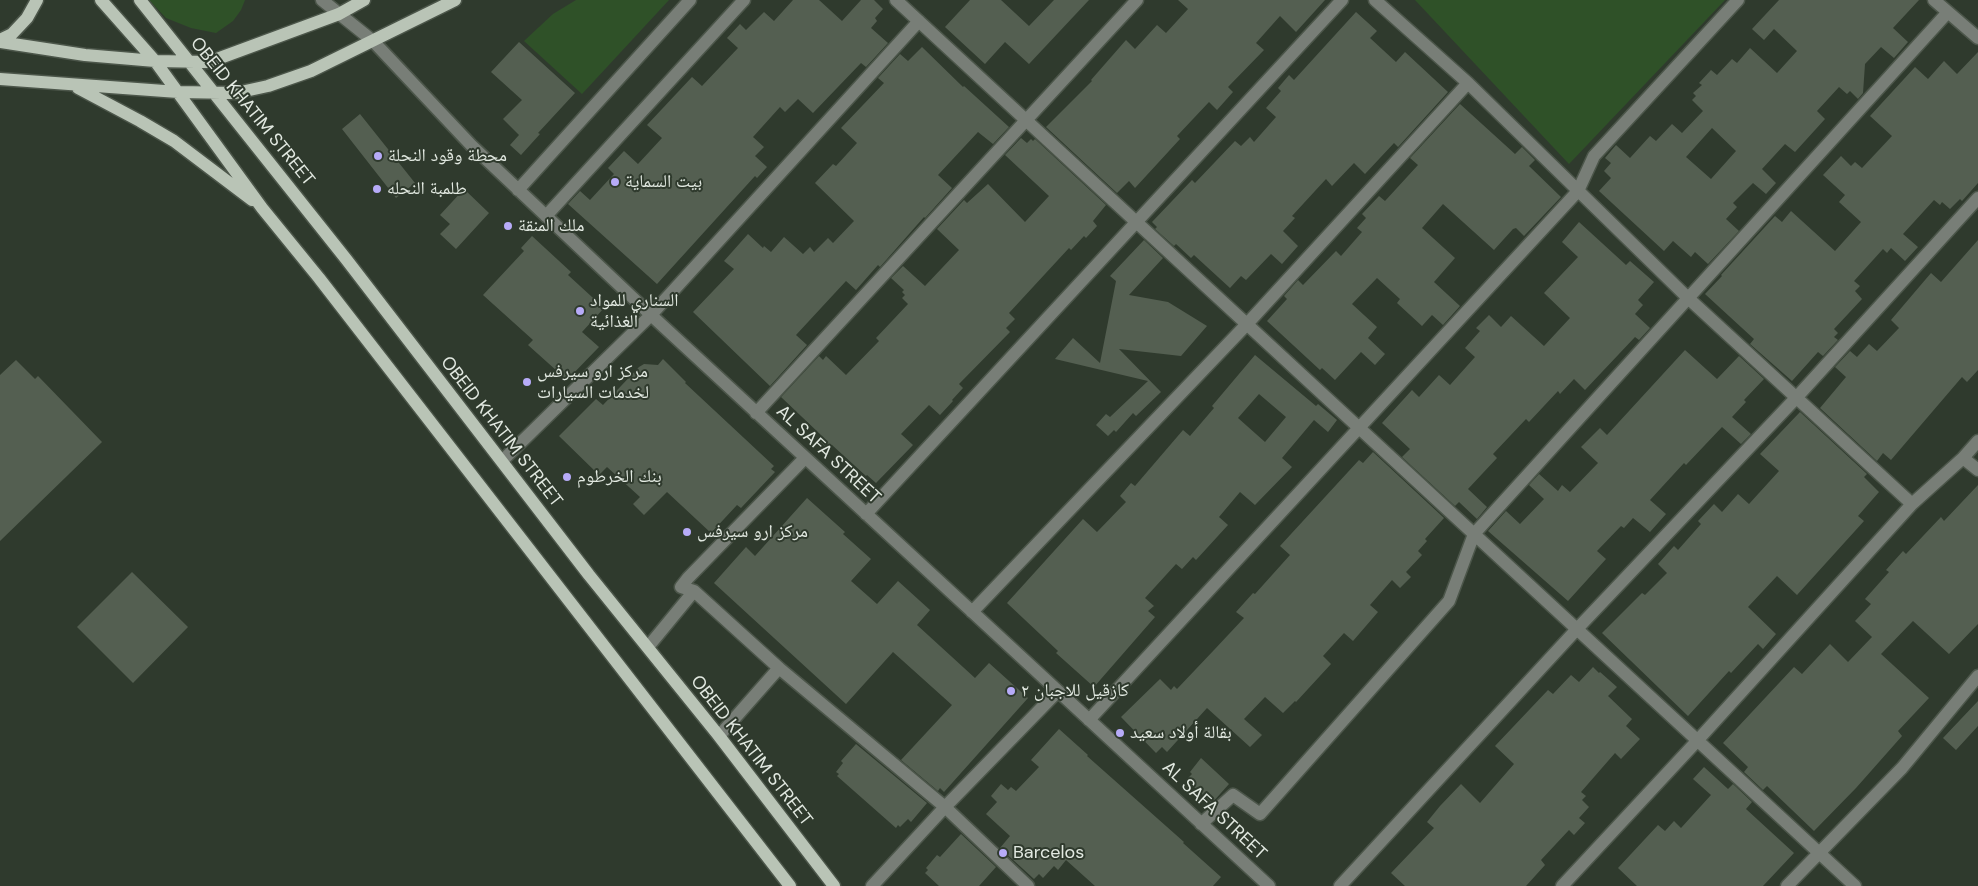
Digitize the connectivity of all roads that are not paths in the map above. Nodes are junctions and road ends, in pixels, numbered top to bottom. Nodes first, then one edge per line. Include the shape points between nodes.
1 (37, 0) edge
2 (101, 0) edge
3 (140, 0) edge
4 (322, 0) edge
5 (364, 0) edge
6 (455, 0) edge
7 (690, 0) edge
8 (744, 0) edge
9 (896, 0) edge
10 (1137, 0) edge
11 (1342, 0) edge
12 (1375, 0) edge
13 (1738, 0) edge
14 (1934, 0) edge
15 (1948, 12) junction
16 (339, 14) junction
17 (919, 21) junction
18 (1978, 38) edge
19 (0, 41) edge
20 (373, 41) junction
21 (155, 61) junction
22 (189, 62) junction
23 (0, 79) edge
24 (1468, 82) junction
25 (71, 85) junction
26 (178, 92) junction
27 (212, 92) junction
28 (1026, 120) junction
29 (518, 190) junction
30 (1578, 191) junction
31 (1978, 198) edge
32 (262, 208) junction
33 (546, 216) junction
34 (1136, 222) junction
35 (1688, 298) junction
36 (651, 315) junction
37 (1247, 324) junction
38 (1796, 398) junction
39 (756, 413) junction
40 (1360, 429) junction
41 (1978, 441) edge
42 (805, 458) junction
43 (1963, 458) junction
44 (502, 461) junction
45 (1978, 470) edge
46 (1912, 504) junction
47 (866, 514) junction
48 (1474, 534) junction
49 (694, 591) junction
50 (972, 612) junction
51 (1577, 629) junction
52 (648, 647) junction
53 (779, 668) junction
54 (1975, 684) edge
55 (1058, 691) junction
56 (1089, 720) junction
57 (719, 736) junction
58 (1697, 741) junction
59 (945, 807) junction
60 (1201, 824) junction
61 (1819, 853) junction
62 (790, 886) edge
63 (834, 886) edge
64 (872, 886) edge
65 (1028, 886) edge
66 (1269, 886) edge
67 (1340, 886) edge
68 (1562, 886) edge
69 (1787, 886) edge
70 (1854, 886) edge

1 - 19 main road via 27,18
2 - 21 main road
3 - 22 main road, OBEID KHATIM STREET
4 - 16 street, AL SAFA STREET
5 - 16 main road
6 - 20 main road
7 - 29 street
8 - 33 street
9 - 17 street
10 - 28 street
11 - 34 street
12 - 24 street
13 - 30 street via 1594,156
14 - 15 street
15 - 18 street
15 - 35 street
16 - 20 street, AL SAFA STREET
16 - 22 main road via 209,62
17 - 28 street
17 - 36 street
19 - 21 main road via 63,53
20 - 27 main road via 311,71 268,86 236,93
20 - 29 street, AL SAFA STREET
21 - 22 main road
21 - 26 main road
22 - 27 main road, OBEID KHATIM STREET
23 - 25 main road
24 - 30 street
24 - 37 street
25 - 26 main road
25 - 32 main road via 174,141
26 - 27 main road
26 - 32 main road
27 - 44 main road, OBEID KHATIM STREET
28 - 34 street
28 - 39 street
29 - 33 street, AL SAFA STREET
30 - 35 street
30 - 40 street
31 - 38 street
32 - 62 main road
33 - 36 street, AL SAFA STREET
34 - 37 street
34 - 47 street
35 - 38 street
35 - 48 street
36 - 39 street, AL SAFA STREET
36 - 44 street
37 - 40 street
37 - 50 street
38 - 46 street
38 - 51 street
39 - 42 street, AL SAFA STREET
40 - 48 street
40 - 56 street
41 - 43 street
42 - 47 street, AL SAFA STREET
42 - 49 street via 681,587
43 - 45 street
43 - 46 street
44 - 52 main road, OBEID KHATIM STREET
46 - 58 street
47 - 50 street, AL SAFA STREET
48 - 51 street
48 - 60 street via 1449,601 1260,814 1233,795
49 - 52 street
49 - 53 street
50 - 55 street, AL SAFA STREET
51 - 58 street
51 - 67 street
52 - 57 main road, OBEID KHATIM STREET
53 - 57 street
53 - 59 street
54 - 61 street via 1902,768
55 - 56 street, AL SAFA STREET
55 - 59 street
56 - 60 street, AL SAFA STREET
57 - 63 main road, OBEID KHATIM STREET
58 - 61 street
58 - 68 street
59 - 64 street
59 - 65 street
60 - 66 street, AL SAFA STREET
61 - 69 street
61 - 70 street

